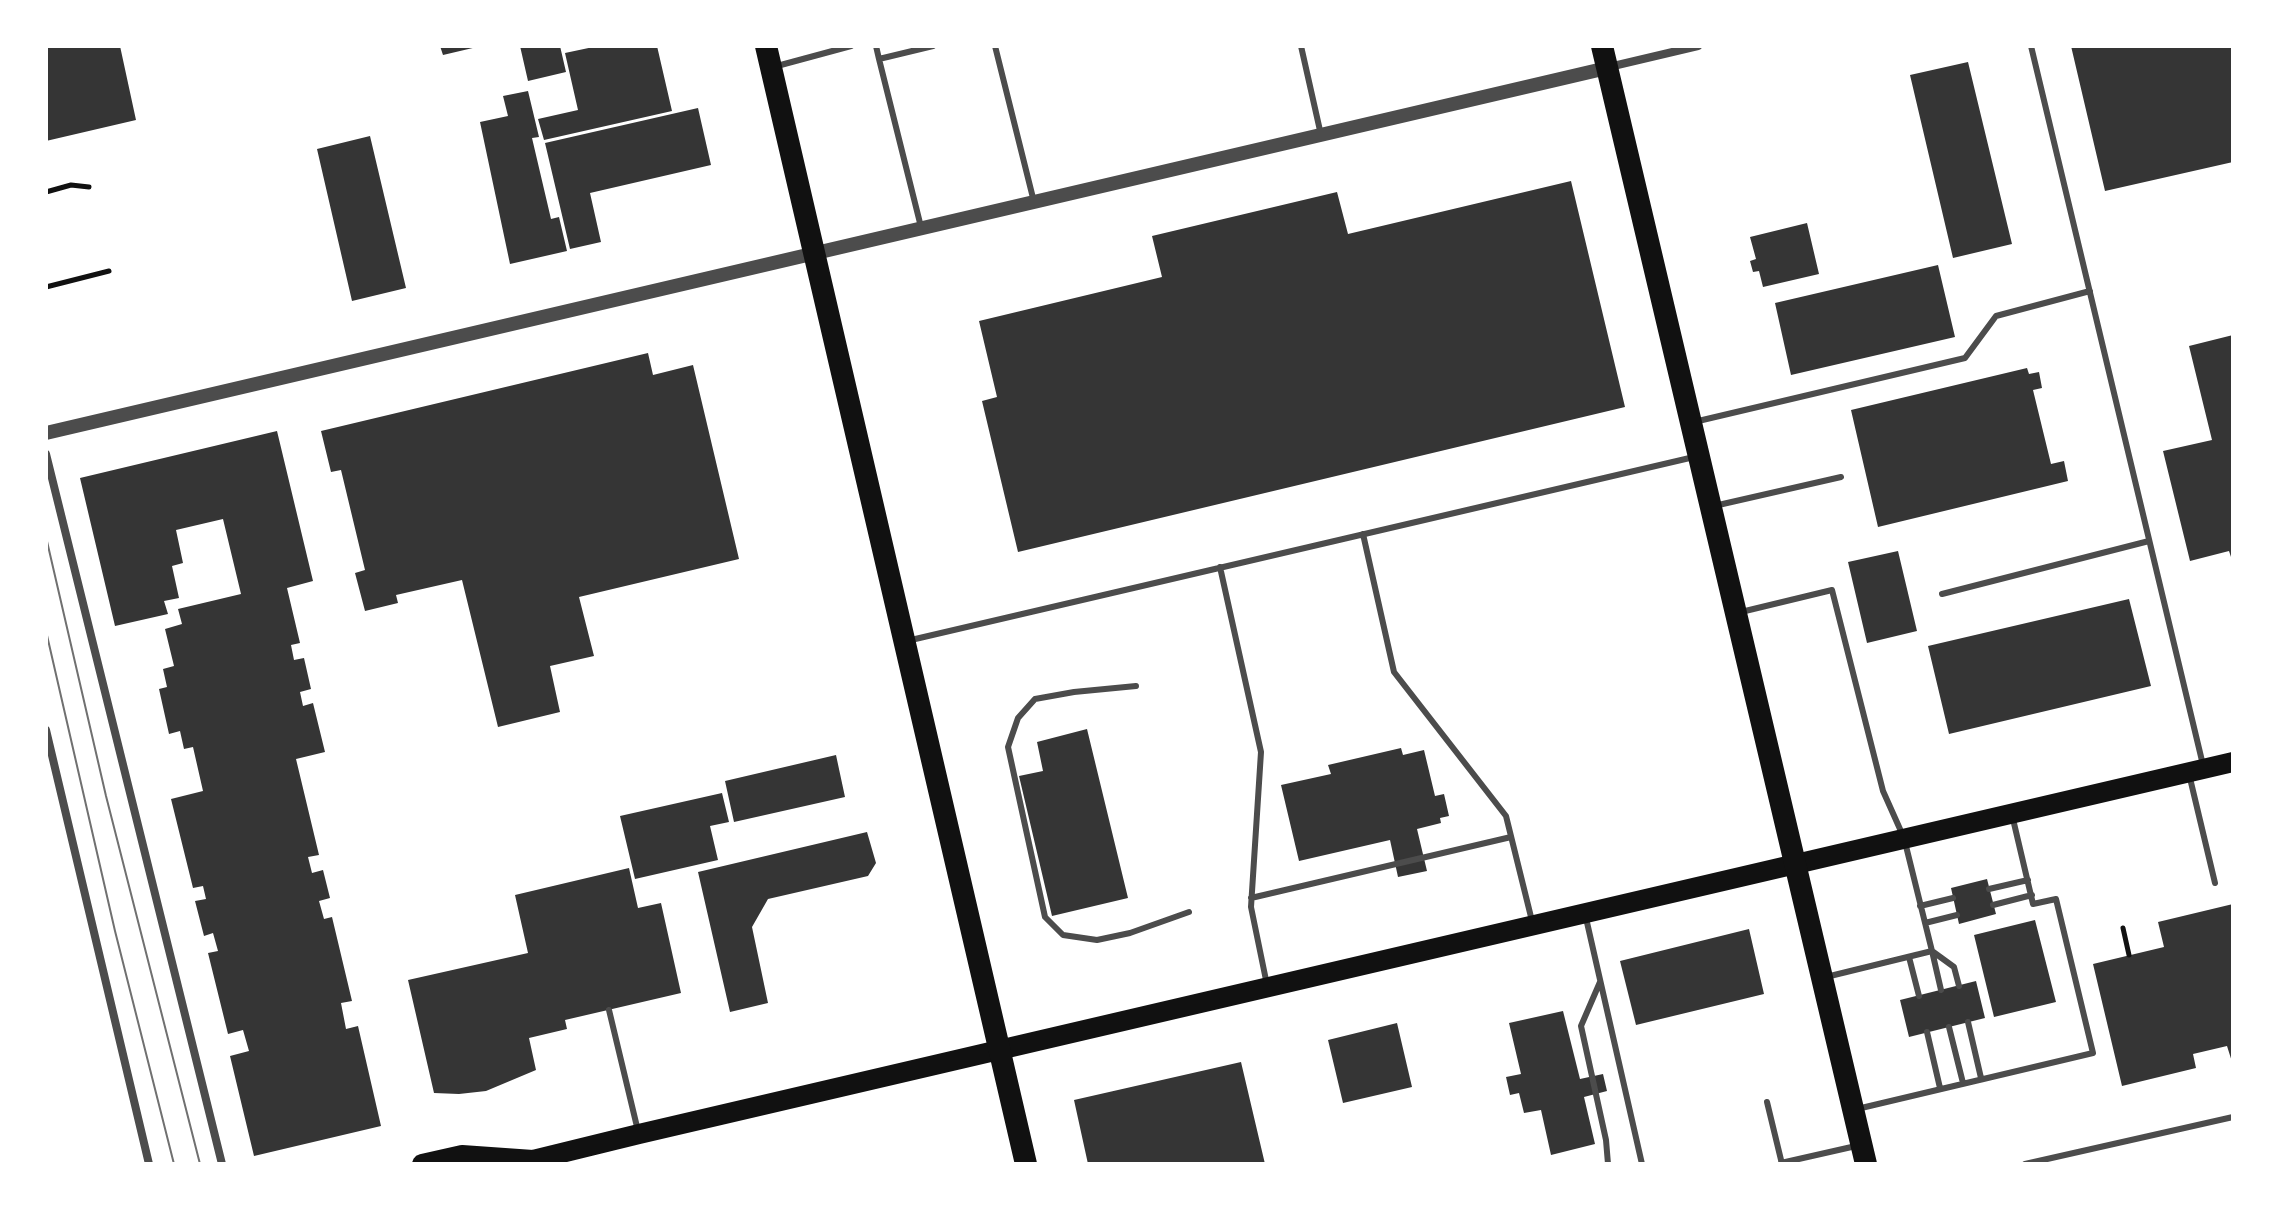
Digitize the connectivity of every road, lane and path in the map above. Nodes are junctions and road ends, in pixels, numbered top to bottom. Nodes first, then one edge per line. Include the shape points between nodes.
1 (851, 46) edge
2 (876, 46) edge
3 (933, 46) edge
4 (995, 46) edge
5 (1301, 46) edge
6 (1698, 46) edge
7 (2031, 46) edge
8 (768, 57) edge
9 (1605, 57) edge
10 (879, 59) junction
11 (1321, 135) junction
12 (89, 187) dead end
13 (46, 192) edge
14 (1034, 202) junction
15 (921, 228) junction
16 (814, 254) junction
17 (109, 271) dead end
18 (46, 287) edge
19 (2090, 291) junction
20 (1691, 423) junction
21 (46, 433) edge
22 (46, 454) edge
23 (1699, 456) junction
24 (1841, 477) dead end
25 (1711, 507) junction
26 (1363, 534) junction
27 (2149, 541) junction
28 (1220, 567) junction
29 (1942, 594) dead end
30 (1736, 613) junction
31 (903, 642) junction
32 (1136, 686) dead end
33 (46, 730) edge
34 (2233, 762) edge
35 (2196, 770) junction
36 (2012, 813) junction
37 (1511, 837) junction
38 (1904, 838) junction
39 (1796, 863) junction
40 (2028, 880) junction
41 (2215, 883) dead end
42 (1989, 889) dead end
43 (2032, 895) junction
44 (1251, 898) junction
45 (1953, 898) dead end
46 (1993, 905) dead end
47 (1920, 906) junction
48 (1189, 912) dead end
49 (1585, 913) junction
50 (1957, 915) dead end
51 (1925, 923) junction
52 (1533, 925) junction
53 (2123, 928) dead end
54 (1932, 951) junction
55 (2129, 955) dead end
56 (1909, 957) junction
57 (1823, 977) junction
58 (1601, 980) junction
59 (1959, 986) dead end
60 (1268, 988) junction
61 (1941, 990) dead end
62 (1919, 996) dead end
63 (609, 1010) dead end
64 (1968, 1022) dead end
65 (1949, 1027) dead end
66 (1927, 1032) dead end
67 (999, 1051) junction
68 (1981, 1078) junction
69 (1963, 1083) junction
70 (1940, 1088) junction
71 (1767, 1102) dead end
72 (1853, 1109) junction
73 (2233, 1117) edge
74 (639, 1134) junction
75 (1864, 1154) edge
76 (529, 1162) edge
77 (149, 1164) edge
78 (222, 1164) edge
79 (422, 1164) edge
80 (1026, 1164) edge
81 (1608, 1164) edge
82 (1642, 1164) edge
83 (1781, 1164) edge
84 (2025, 1164) edge

1 - 8 lane
2 - 10 lane
3 - 10 lane
4 - 14 lane
5 - 11 lane
6 - 9 street
7 - 19 lane
8 - 16 highway
9 - 11 street
9 - 20 highway
10 - 15 lane
11 - 14 street
12 - 13 path via 71,185
14 - 15 street
15 - 16 street
16 - 21 street
16 - 31 highway
17 - 18 path
19 - 20 lane via 1996,316 1965,358
19 - 27 lane
20 - 23 highway
22 - 78 street
23 - 25 highway
23 - 26 lane
24 - 25 lane
25 - 30 highway
26 - 28 lane
26 - 37 lane via 1394,672 1506,816
27 - 29 lane
27 - 35 lane
28 - 31 lane
28 - 44 lane via 1261,752
30 - 38 lane via 1832,590 1883,791
30 - 39 highway
31 - 67 highway
32 - 48 lane via 1035,699 1018,718 1008,747 1045,917 1063,935 1097,940
33 - 77 street
34 - 35 main road
35 - 36 main road
35 - 41 lane
36 - 38 main road
36 - 40 lane
37 - 44 lane
37 - 52 lane
38 - 39 main road
38 - 47 lane
39 - 49 main road
39 - 57 highway
40 - 42 lane
40 - 43 lane
43 - 46 lane
43 - 68 lane via 2033,904 2056,899 2093,1053
44 - 60 lane
45 - 47 lane
47 - 51 lane
49 - 52 main road
49 - 58 lane
50 - 51 lane
51 - 54 lane
52 - 60 main road
53 - 55 path
54 - 56 lane
54 - 59 lane via 1954,967
54 - 61 lane
56 - 57 lane
56 - 62 lane
57 - 72 highway
58 - 81 lane via 1581,1026
58 - 82 lane
60 - 67 main road
63 - 74 lane
64 - 68 lane
65 - 69 lane
66 - 70 lane
67 - 74 main road
67 - 80 highway
68 - 69 lane
69 - 70 lane
70 - 72 lane
71 - 83 lane
72 - 75 highway
73 - 84 lane
74 - 76 main road
75 - 83 lane
76 - 79 main road via 462,1155

